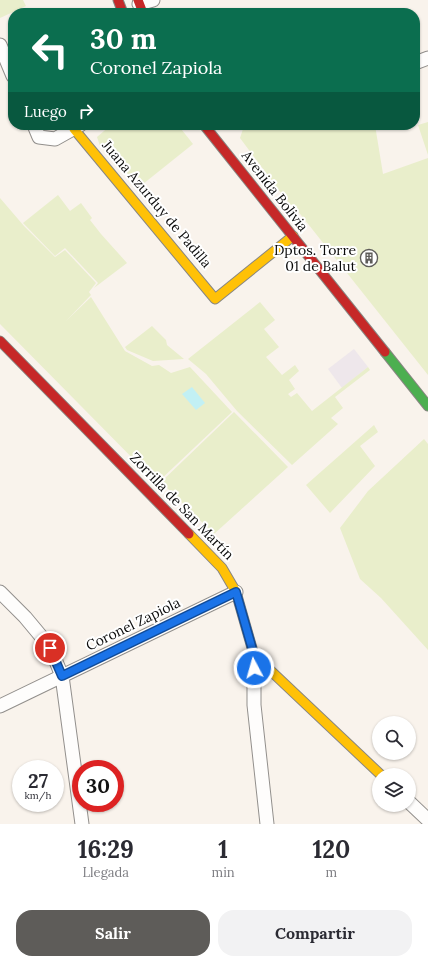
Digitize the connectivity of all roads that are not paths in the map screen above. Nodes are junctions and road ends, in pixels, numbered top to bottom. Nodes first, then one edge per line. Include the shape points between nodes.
1 (153, 0) edge
2 (140, 6) edge
3 (0, 45) edge
4 (8, 64) edge
5 (36, 130) edge
6 (72, 130) edge
7 (79, 130) edge
8 (211, 130) edge
9 (293, 236) junction
10 (0, 342) edge
11 (428, 406) edge
12 (0, 592) edge
13 (236, 592) junction
14 (254, 655) junction
15 (62, 676) junction
16 (0, 706) edge
17 (373, 768) edge
18 (416, 809) edge
19 (428, 820) edge
20 (82, 824) edge
21 (267, 824) edge

1 - 2 street
3 - 4 street
5 - 6 street via 39,137 55,140
7 - 9 street, Juana Azurduy de Padilla via 215,299
8 - 9 street, Avenida Bolivia
9 - 11 street, Avenida Bolivia
10 - 13 street, Zorrilla de San Martín via 222,568
12 - 15 street via 50,648
13 - 14 street, Zorrilla de San Martín
13 - 15 street, Coronel Zapiola
14 - 17 street
14 - 21 street via 254,705
15 - 16 street, Coronel Zapiola
15 - 20 street
18 - 19 street

